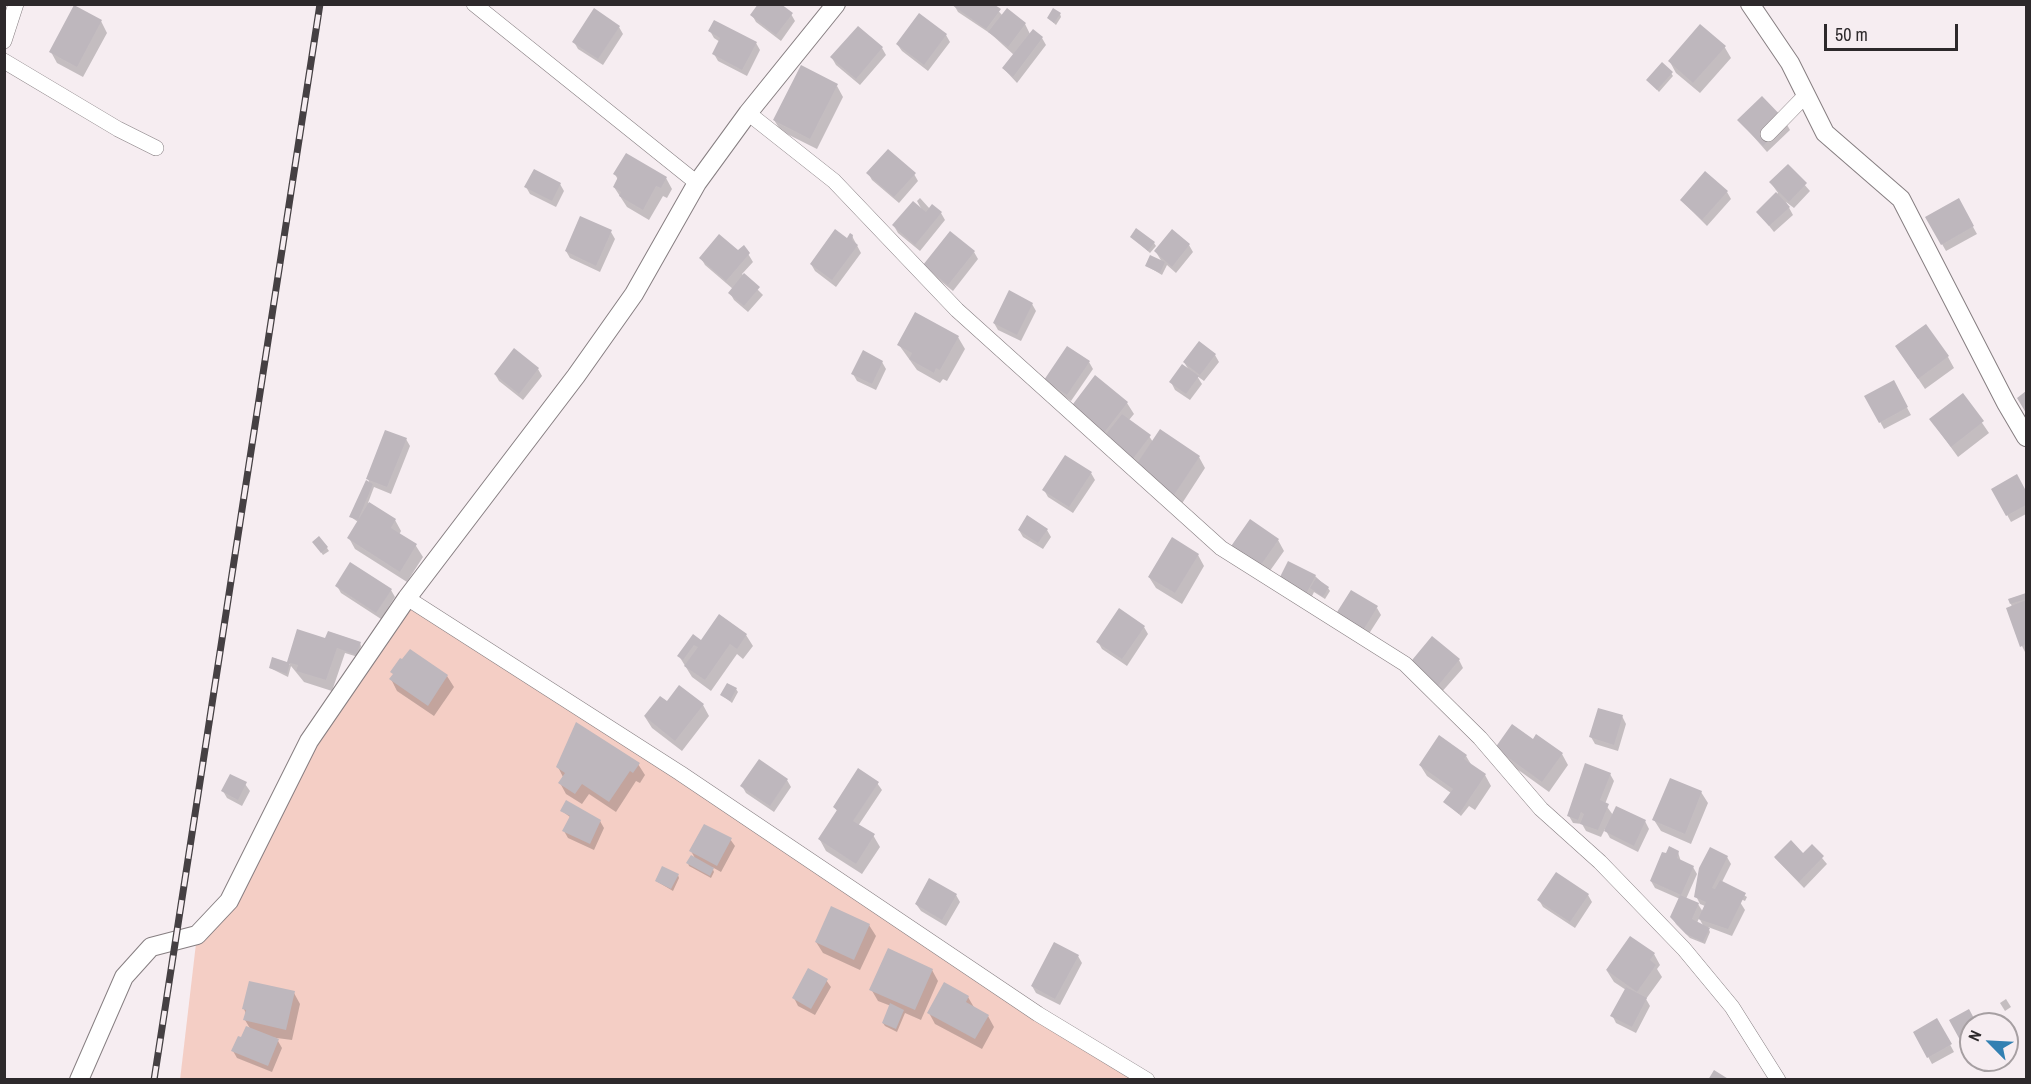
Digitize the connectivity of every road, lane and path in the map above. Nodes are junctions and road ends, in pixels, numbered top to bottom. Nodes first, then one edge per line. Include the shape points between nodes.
1 (16, 4) edge
2 (474, 4) edge
3 (836, 4) edge
4 (1750, 4) edge
5 (4, 40) edge
6 (4, 61) edge
7 (1806, 95) junction
8 (748, 113) junction
9 (1768, 134) dead end
10 (156, 148) dead end
11 (697, 183) junction
12 (2026, 437) edge
13 (407, 598) junction
14 (79, 1080) edge
15 (1147, 1080) edge
16 (1778, 1080) edge

1 - 5 street
2 - 11 street
3 - 8 street
4 - 7 street via 1790,63
6 - 10 street
7 - 9 street
7 - 12 street via 1825,133 1901,198
8 - 11 street
8 - 16 street via 834,181 957,310 1221,548 1405,664 1480,738 1541,809 1600,862 1684,949 1732,1007
11 - 13 street via 634,294
13 - 14 street via 309,741 229,901 197,935 150,947 124,977
13 - 15 street via 680,773 1038,1014

